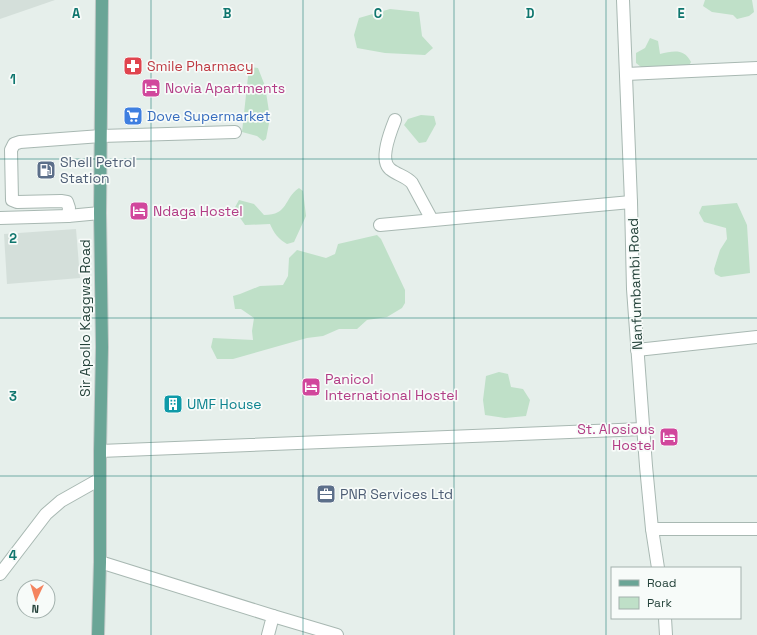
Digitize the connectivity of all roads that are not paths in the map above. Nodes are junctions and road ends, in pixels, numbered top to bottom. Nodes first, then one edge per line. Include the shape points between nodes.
1 (102, 0) edge
2 (623, 0) edge
3 (757, 68) edge
4 (626, 74) junction
5 (395, 120) dead end
6 (235, 132) dead end
7 (101, 136) junction
8 (632, 202) junction
9 (100, 213) junction
10 (68, 216) junction
11 (0, 218) edge
12 (432, 220) junction
13 (380, 225) dead end
14 (757, 337) edge
15 (637, 350) junction
16 (643, 429) junction
17 (100, 450) junction
18 (100, 479) junction
19 (652, 529) junction
20 (757, 529) edge
21 (100, 562) junction
22 (658, 567) edge
23 (0, 574) edge
24 (273, 616) junction
25 (665, 619) edge
26 (98, 635) edge
27 (268, 635) edge
28 (337, 635) edge
29 (666, 635) edge

1 - 7 main road, Sir Apollo Kaggwa Road
2 - 4 street, Nanfumbambi Road
3 - 4 street
4 - 8 street, Nanfumbambi Road
5 - 12 street via 386,146 387,166 412,183
6 - 7 street
7 - 9 main road, Sir Apollo Kaggwa Road
7 - 10 street via 20,142 12,147 12,200 67,202
8 - 12 street
8 - 15 street, Nanfumbambi Road
9 - 10 street
9 - 17 main road, Sir Apollo Kaggwa Road
10 - 11 street
12 - 13 street
14 - 15 street
15 - 16 street, Nanfumbambi Road
16 - 17 street
16 - 19 street, Nanfumbambi Road
17 - 18 main road, Sir Apollo Kaggwa Road
18 - 21 main road, Sir Apollo Kaggwa Road
18 - 23 street via 61,501 46,514
19 - 20 street
19 - 22 street, Nanfumbambi Road
21 - 24 street
21 - 26 main road, Sir Apollo Kaggwa Road
24 - 27 street
24 - 28 street
25 - 29 street

